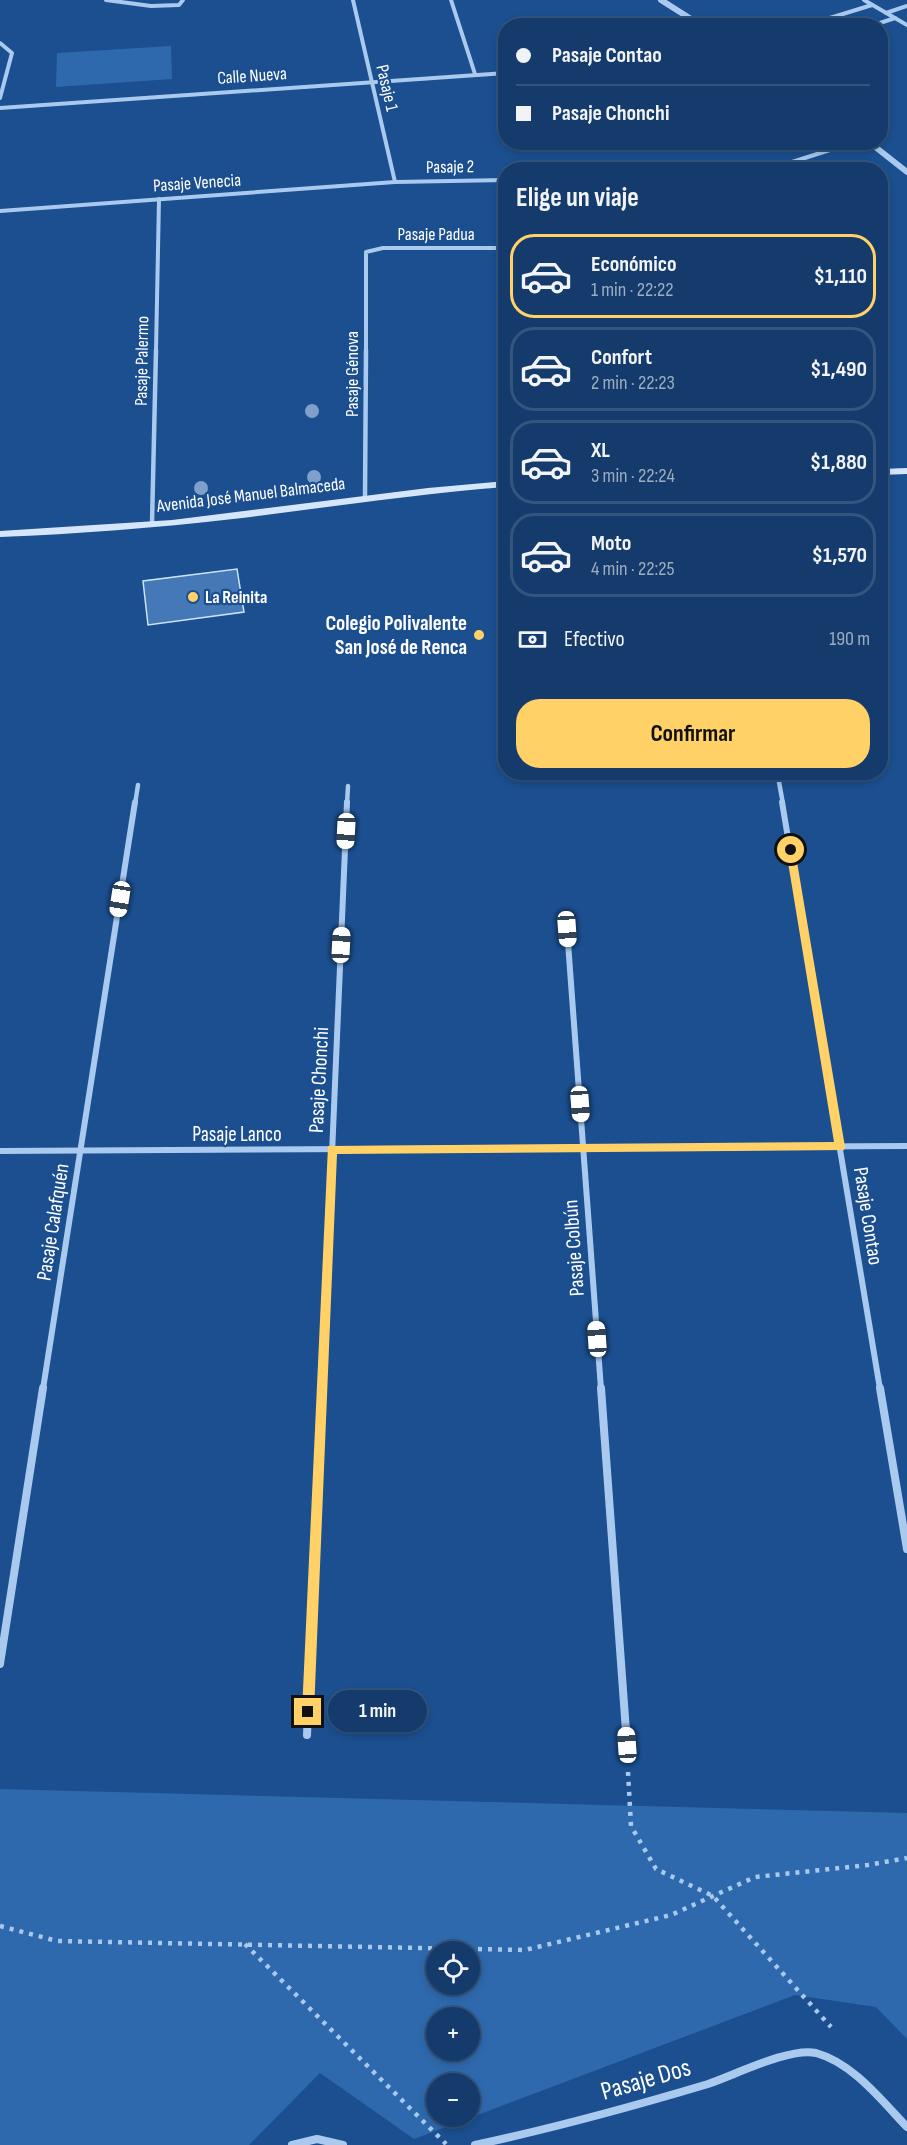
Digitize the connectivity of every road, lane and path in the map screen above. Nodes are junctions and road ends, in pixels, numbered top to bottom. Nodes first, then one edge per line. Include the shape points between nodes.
1 (106, 0) edge
2 (183, 0) edge
3 (352, 0) edge
4 (451, 0) edge
5 (661, 0) edge
6 (864, 0) edge
7 (872, 5) junction
8 (907, 6) edge
9 (886, 13) junction
10 (689, 18) edge
11 (830, 18) edge
12 (895, 18) junction
13 (888, 20) edge
14 (907, 24) edge
15 (0, 44) edge
16 (498, 73) edge
17 (475, 74) junction
18 (372, 80) junction
19 (0, 98) edge
20 (0, 108) edge
21 (830, 150) edge
22 (879, 150) edge
23 (792, 162) edge
24 (907, 172) edge
25 (498, 180) edge
26 (395, 182) junction
27 (159, 199) junction
28 (0, 212) edge
29 (498, 248) edge
30 (366, 252) joint
31 (907, 471) edge
32 (888, 472) edge
33 (498, 485) edge
34 (365, 497) junction
35 (152, 524) junction
36 (0, 534) edge
37 (779, 782) dead end
38 (138, 785) dead end
39 (348, 786) dead end
40 (567, 929) dead end
41 (907, 1146) edge
42 (840, 1147) junction
43 (583, 1148) junction
44 (332, 1150) junction
45 (0, 1151) edge
46 (80, 1151) junction
47 (907, 1549) edge
48 (0, 1664) edge
49 (307, 1735) dead end
50 (627, 1745) joint
51 (907, 1858) edge
52 (713, 1896) junction
53 (0, 1926) edge
54 (245, 1944) junction
55 (827, 2058) junction
56 (907, 2127) edge
57 (292, 2145) edge
58 (343, 2145) edge
59 (447, 2145) edge
60 (475, 2145) edge

1 - 2 street via 151,6 179,5
3 - 18 street, Pasaje 1
4 - 17 street
5 - 10 street
6 - 7 street
7 - 9 street
7 - 11 street
8 - 9 street
9 - 12 street
12 - 13 street
12 - 14 street
15 - 19 street via 12,54
16 - 17 street, Calle Nueva
17 - 18 street, Calle Nueva
18 - 20 street, Calle Nueva
18 - 26 street, Pasaje 1
21 - 23 street
22 - 24 street
25 - 26 street, Pasaje 2
26 - 27 street, Pasaje Venecia
27 - 28 street, Pasaje Venecia
27 - 35 street, Pasaje Palermo
29 - 30 street, Pasaje Padua via 383,248
30 - 34 street, Pasaje Génova
31 - 32 main road
33 - 34 main road, Avenida José Manuel Balmaceda
34 - 35 main road, Avenida José Manuel Balmaceda
35 - 36 main road, Avenida José Manuel Balmaceda
37 - 42 street, Pasaje Contao
38 - 46 street, Pasaje Calafquén
39 - 44 street, Pasaje Chonchi
40 - 43 street, Pasaje Colbún
41 - 42 street, Pasaje Lanco
42 - 43 street, Pasaje Lanco
42 - 47 street, Pasaje Contao
43 - 44 street, Pasaje Lanco
43 - 50 street, Pasaje Colbún
44 - 46 street, Pasaje Lanco
44 - 49 street, Pasaje Chonchi
45 - 46 street, Pasaje Lanco
46 - 48 street, Pasaje Calafquén
50 - 52 path via 631,1826 656,1869
51 - 52 path via 755,1877
52 - 54 path via 671,1915 525,1950
52 - 55 path via 831,2025
53 - 54 path via 57,1941
54 - 59 path
55 - 56 street via 867,2085
55 - 60 street, Pasaje Dos via 813,2053 791,2055 546,2131
57 - 58 street via 317,2139

